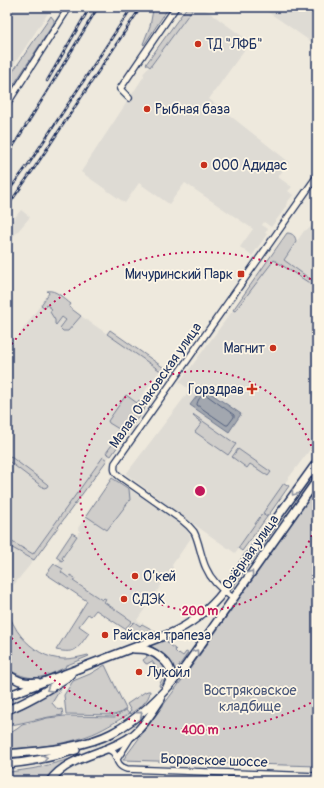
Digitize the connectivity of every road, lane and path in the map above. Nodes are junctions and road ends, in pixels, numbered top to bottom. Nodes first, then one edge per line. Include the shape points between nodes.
1 (69, 7) edge
2 (176, 7) edge
3 (128, 98) dead end
4 (7, 104) edge
5 (317, 176) edge
6 (317, 462) edge
7 (317, 480) edge
8 (224, 592) junction
9 (234, 598) junction
10 (129, 650) junction
11 (82, 668) junction
12 (7, 674) edge
13 (49, 680) junction
14 (173, 682) junction
15 (166, 689) junction
16 (7, 696) edge
17 (7, 710) edge
18 (109, 735) junction
19 (132, 736) junction
20 (104, 749) junction
21 (7, 754) edge
22 (117, 759) junction
23 (7, 764) edge
24 (317, 776) edge
25 (50, 781) edge

1 - 4 street
2 - 3 street via 120,89
5 - 8 street, Малая Очаковская улица via 115,464 115,473 191,528 207,570
6 -> 8 main road, Озёрная улица
9 -> 7 main road, Озёрная улица
8 - 9 street
8 - 10 main road, Озёрная улица via 205,611 183,627
14 -> 9 main road, Озёрная улица
10 - 11 main road, Озёрная улица
10 - 15 main road via 146,650 162,658 171,671
11 - 13 main road, Озёрная улица
11 -> 17 main road via 52,688
12 - 13 main road via 19,681 30,683
13 - 16 main road, Озёрная улица
14 - 15 main road, Озёрная улица
14 - 19 main road
18 -> 15 main road, Озёрная улица via 136,718
18 - 21 main road, Озёрная улица via 69,747
23 -> 18 main road via 70,752
19 - 20 main road
19 - 22 street
20 - 22 street, Боровское шоссе via 113,752
20 - 25 main road via 71,763
22 - 24 street, Боровское шоссе via 118,764 127,769

